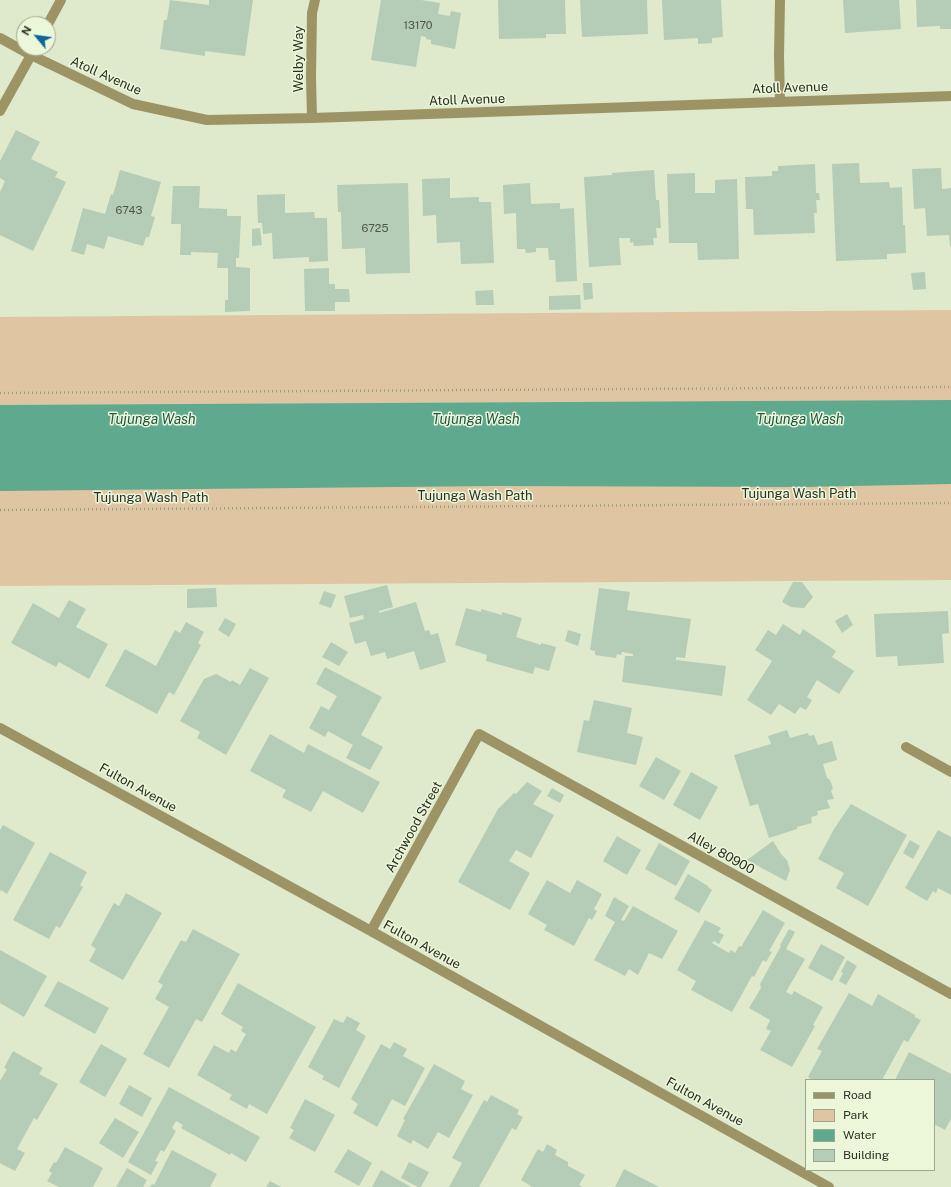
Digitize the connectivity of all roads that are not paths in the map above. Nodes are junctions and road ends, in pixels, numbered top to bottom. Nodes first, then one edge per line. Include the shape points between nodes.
1 (61, 0) edge
2 (314, 0) edge
3 (780, 0) edge
4 (52, 16) edge
5 (0, 38) edge
6 (16, 45) edge
7 (31, 56) edge
8 (41, 56) edge
9 (951, 96) edge
10 (780, 102) junction
11 (0, 111) edge
12 (312, 118) junction
13 (0, 728) edge
14 (478, 734) joint
15 (906, 747) dead end
16 (951, 772) edge
17 (371, 931) junction
18 (951, 994) edge
19 (829, 1187) edge

1 - 4 street
2 - 12 street, Welby Way
3 - 10 street
5 - 6 street, Atoll Avenue
7 - 11 street
8 - 12 street, Atoll Avenue via 133,104 206,120
9 - 10 street, Atoll Avenue
10 - 12 street, Atoll Avenue
13 - 17 street, Fulton Avenue
14 - 17 street, Archwood Street
14 - 18 street, Alley 80900
15 - 16 street
17 - 19 street, Fulton Avenue

